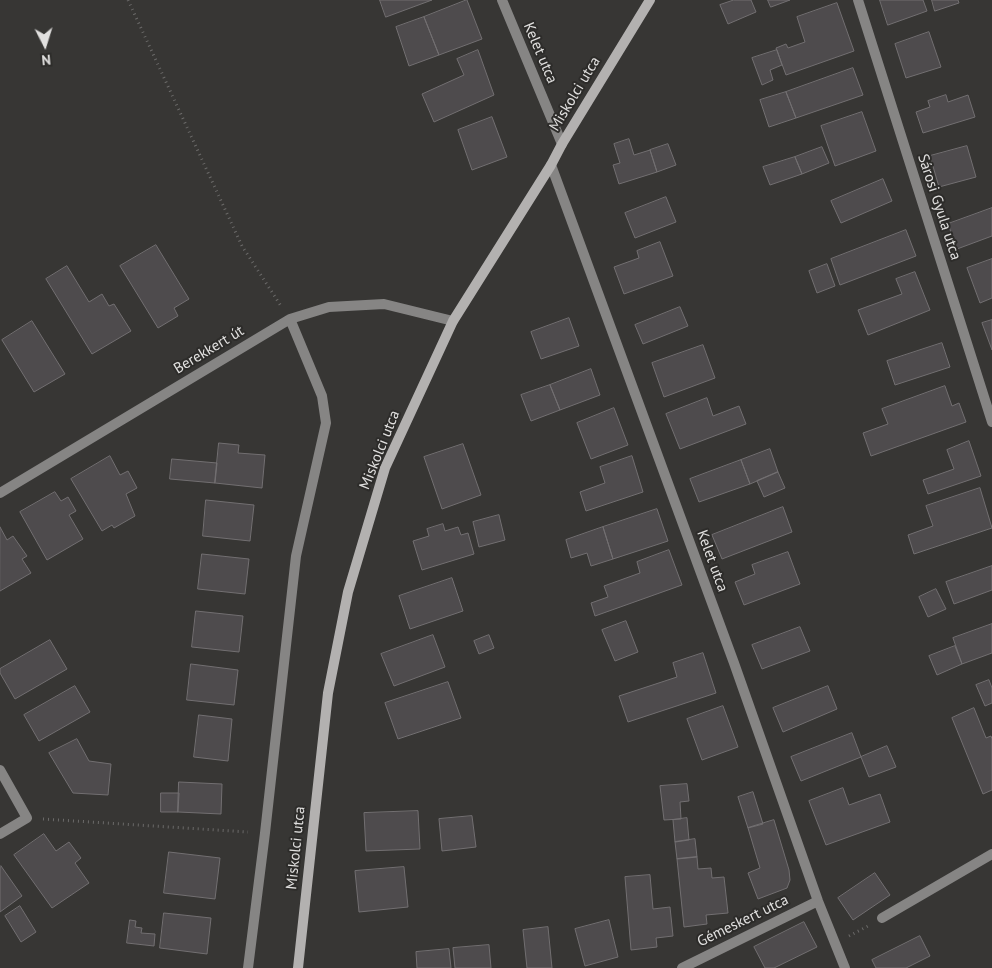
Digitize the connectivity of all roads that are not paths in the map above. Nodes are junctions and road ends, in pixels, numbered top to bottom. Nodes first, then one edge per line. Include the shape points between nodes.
1 (502, 0) edge
2 (650, 0) edge
3 (858, 0) edge
4 (562, 144) junction
5 (551, 165) junction
6 (290, 319) junction
7 (453, 321) junction
8 (992, 422) edge
9 (0, 493) edge
10 (0, 770) edge
11 (0, 834) edge
12 (992, 854) edge
13 (818, 901) junction
14 (882, 918) road end
15 (248, 968) edge
16 (298, 968) edge
17 (682, 968) edge
18 (845, 968) edge

1 - 4 street, Kelet utca
2 - 4 main road, Miskolci utca
3 - 8 street, Sárosi Gyula utca
4 - 5 main road, Miskolci utca
5 - 7 main road, Miskolci utca
5 - 13 street, Kelet utca
6 - 7 street, Berekkert út via 329,307 384,304
6 - 9 street, Berekkert út
6 - 15 street via 322,396 326,423 296,556
7 - 16 main road, Miskolci utca via 386,468 348,592 328,693
10 - 11 street via 27,818
12 - 14 street
13 - 17 street, Gémeskert utca
13 - 18 street, Kelet utca

